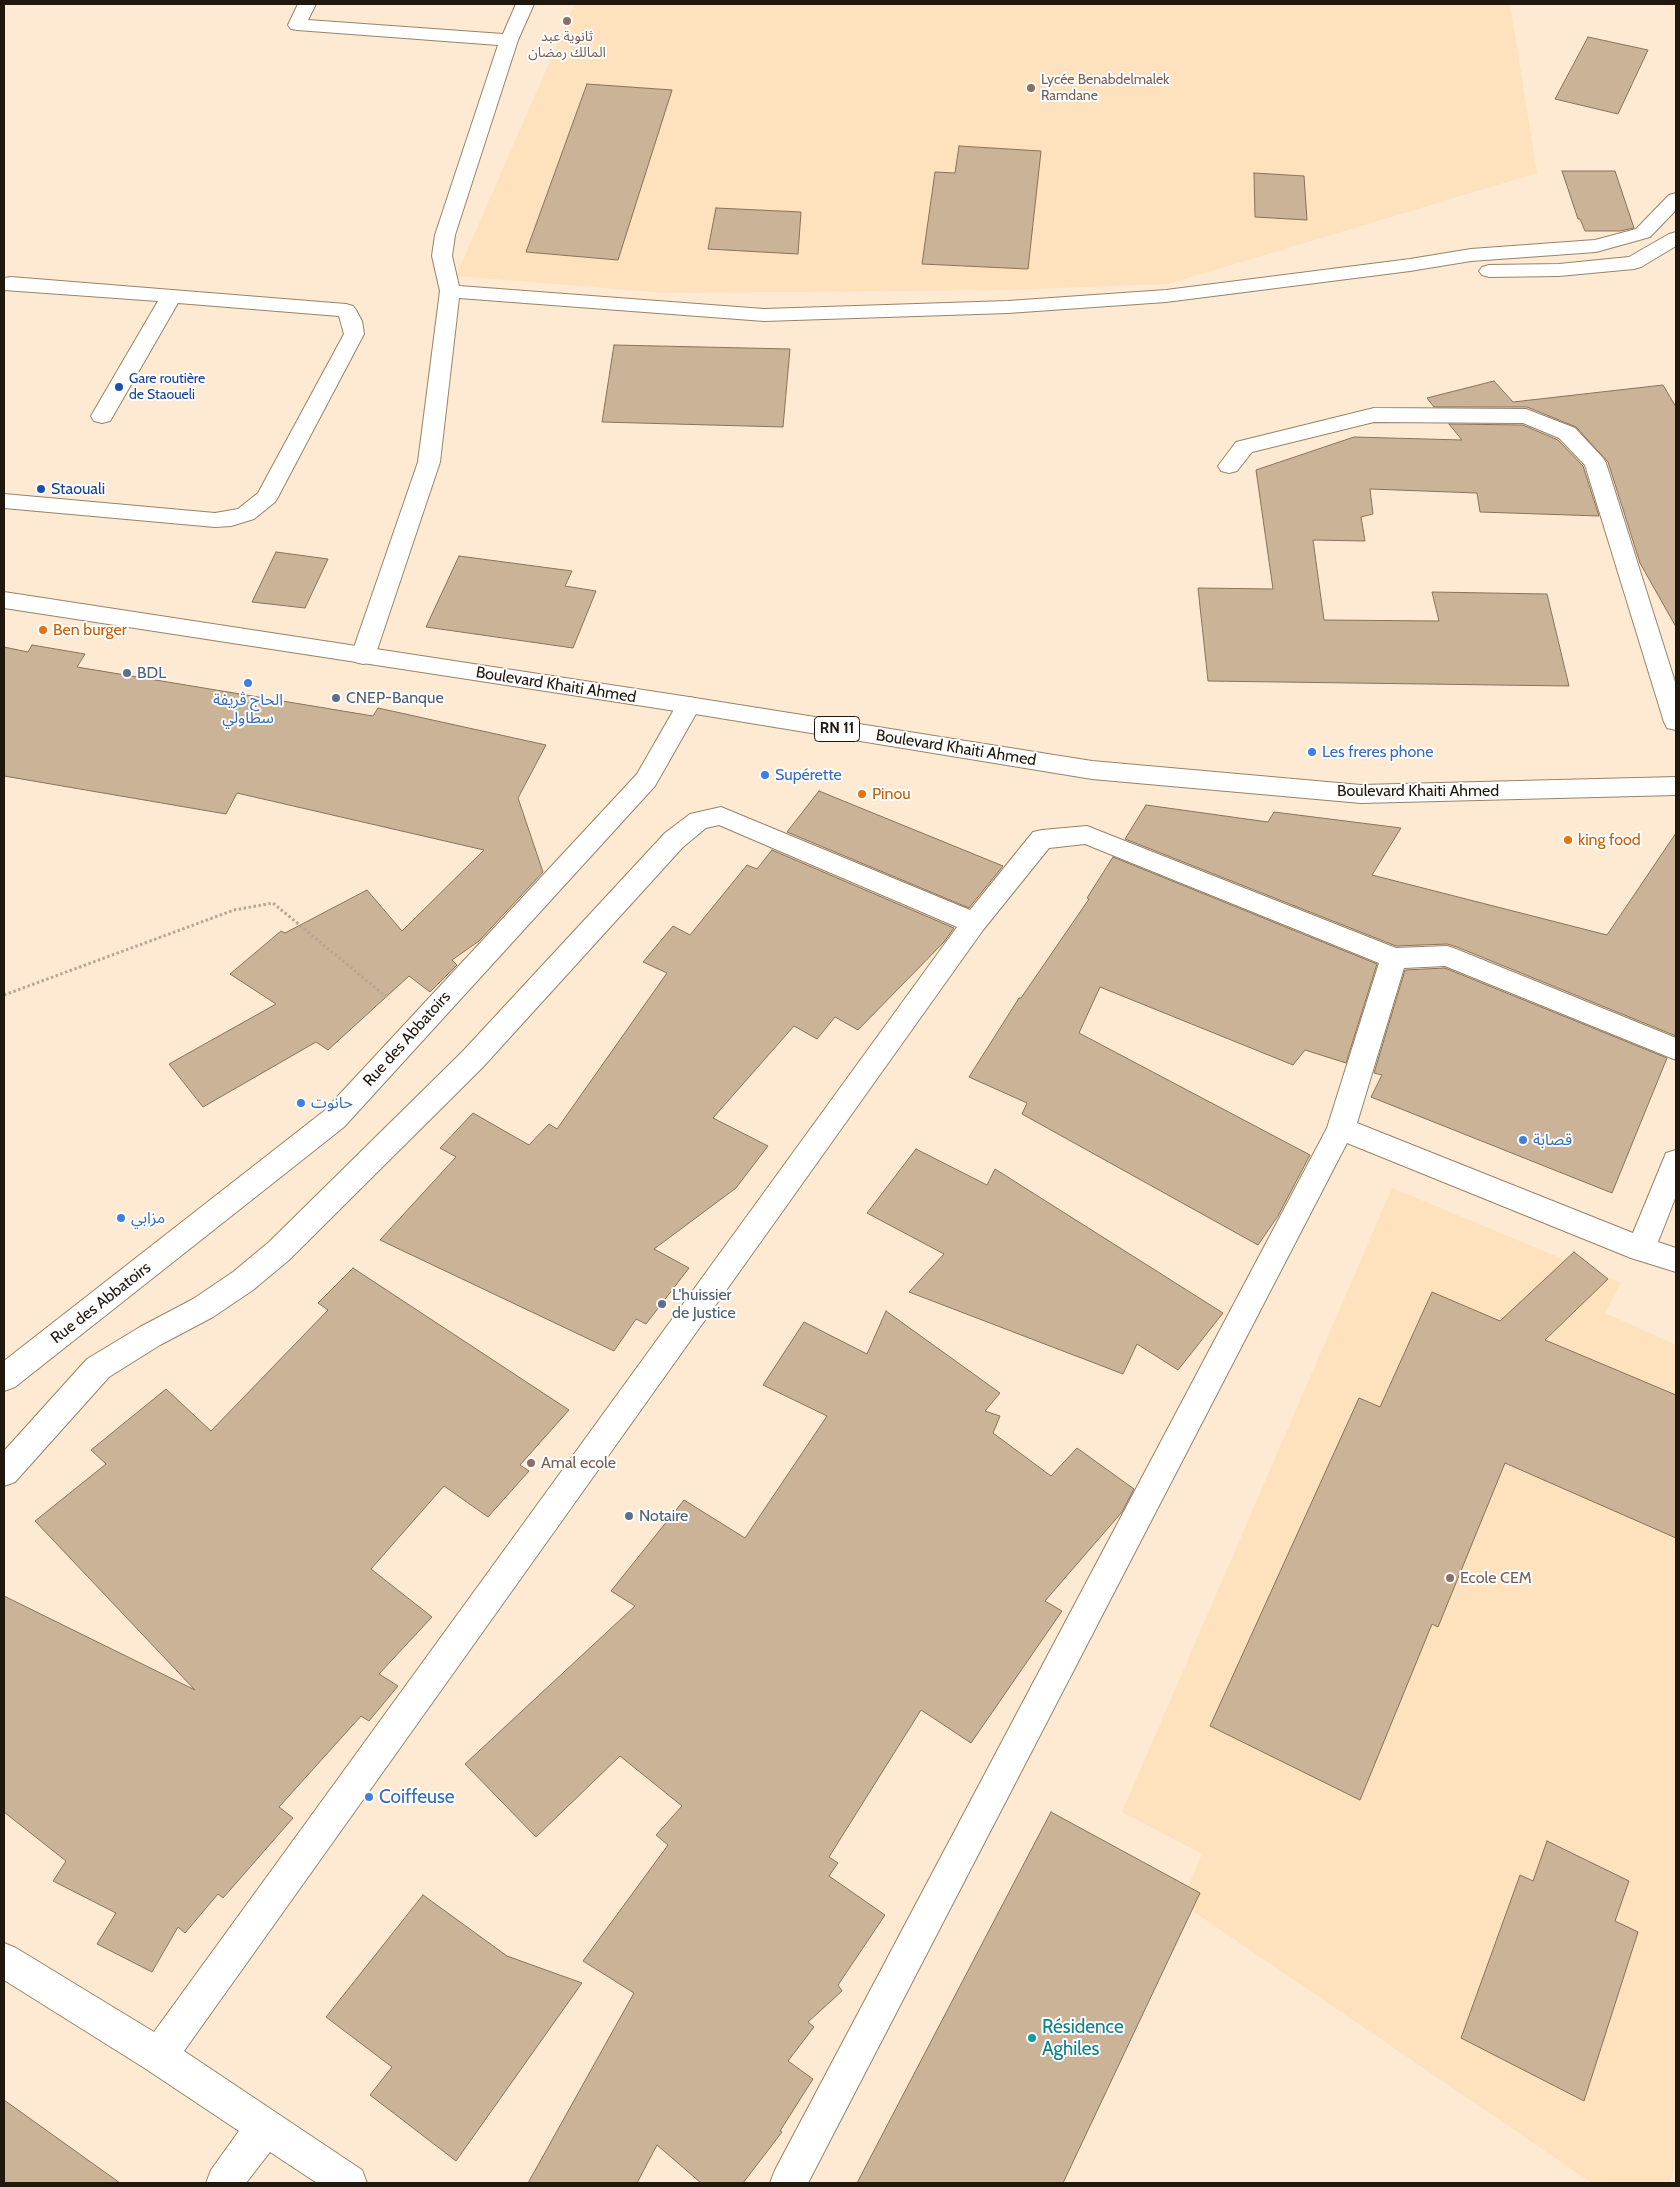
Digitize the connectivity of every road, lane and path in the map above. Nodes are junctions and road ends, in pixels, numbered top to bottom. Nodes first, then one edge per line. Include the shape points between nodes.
1 (307, 4) edge
2 (525, 4) edge
3 (510, 40) junction
4 (1676, 199) edge
5 (1676, 238) edge
6 (1410, 265) junction
7 (4, 284) edge
8 (450, 291) junction
9 (171, 296) junction
10 (102, 416) dead end
11 (1230, 466) dead end
12 (4, 501) edge
13 (4, 600) edge
14 (363, 656) junction
15 (689, 706) junction
16 (1676, 722) edge
17 (1676, 786) edge
18 (974, 922) junction
19 (1394, 958) junction
20 (4, 996) edge
21 (420, 1025) junction
22 (1676, 1049) edge
23 (1341, 1129) junction
24 (1676, 1161) edge
25 (1641, 1248) junction
26 (1676, 1260) edge
27 (4, 1378) edge
28 (4, 1472) edge
29 (4, 1960) edge
30 (159, 2056) junction
31 (265, 2127) junction
32 (224, 2183) edge
33 (349, 2183) edge
34 (788, 2183) edge

1 - 3 main road via 297,25
2 - 3 main road
3 - 8 main road via 445,235 442,256
4 - 6 main road via 1643,233 1596,246 1471,255
5 - 6 main road via 1634,263 1559,270 1492,271
6 - 8 main road via 1166,296 1008,307 764,316
7 - 9 main road
8 - 14 main road via 429,462
9 - 10 main road
9 - 12 main road via 346,310 352,321 354,334 267,497 246,514 215,520
11 - 16 main road via 1244,448 1374,415 1526,416 1567,433 1595,463
13 - 14 main road, Boulevard Khaiti Ahmed / RN 11
14 - 15 main road, Boulevard Khaiti Ahmed / RN 11
15 - 17 main road, Boulevard Khaiti Ahmed / RN 11 via 1092,770 1361,794
15 - 21 main road, Rue des Abbatoirs via 646,780
18 - 19 main road via 1042,840 1087,835
18 - 28 main road via 721,816 699,820 674,840 473,1059 278,1251 243,1281 202,1308 98,1368
18 - 30 main road
19 - 22 main road via 1447,956
19 - 23 main road
20 - 21 path via 234,910 273,903
21 - 27 main road, Rue des Abbatoirs via 334,1119
23 - 25 main road
23 - 34 main road
24 - 25 main road
25 - 26 main road
29 - 30 main road
30 - 31 main road
31 - 32 main road
31 - 33 main road

